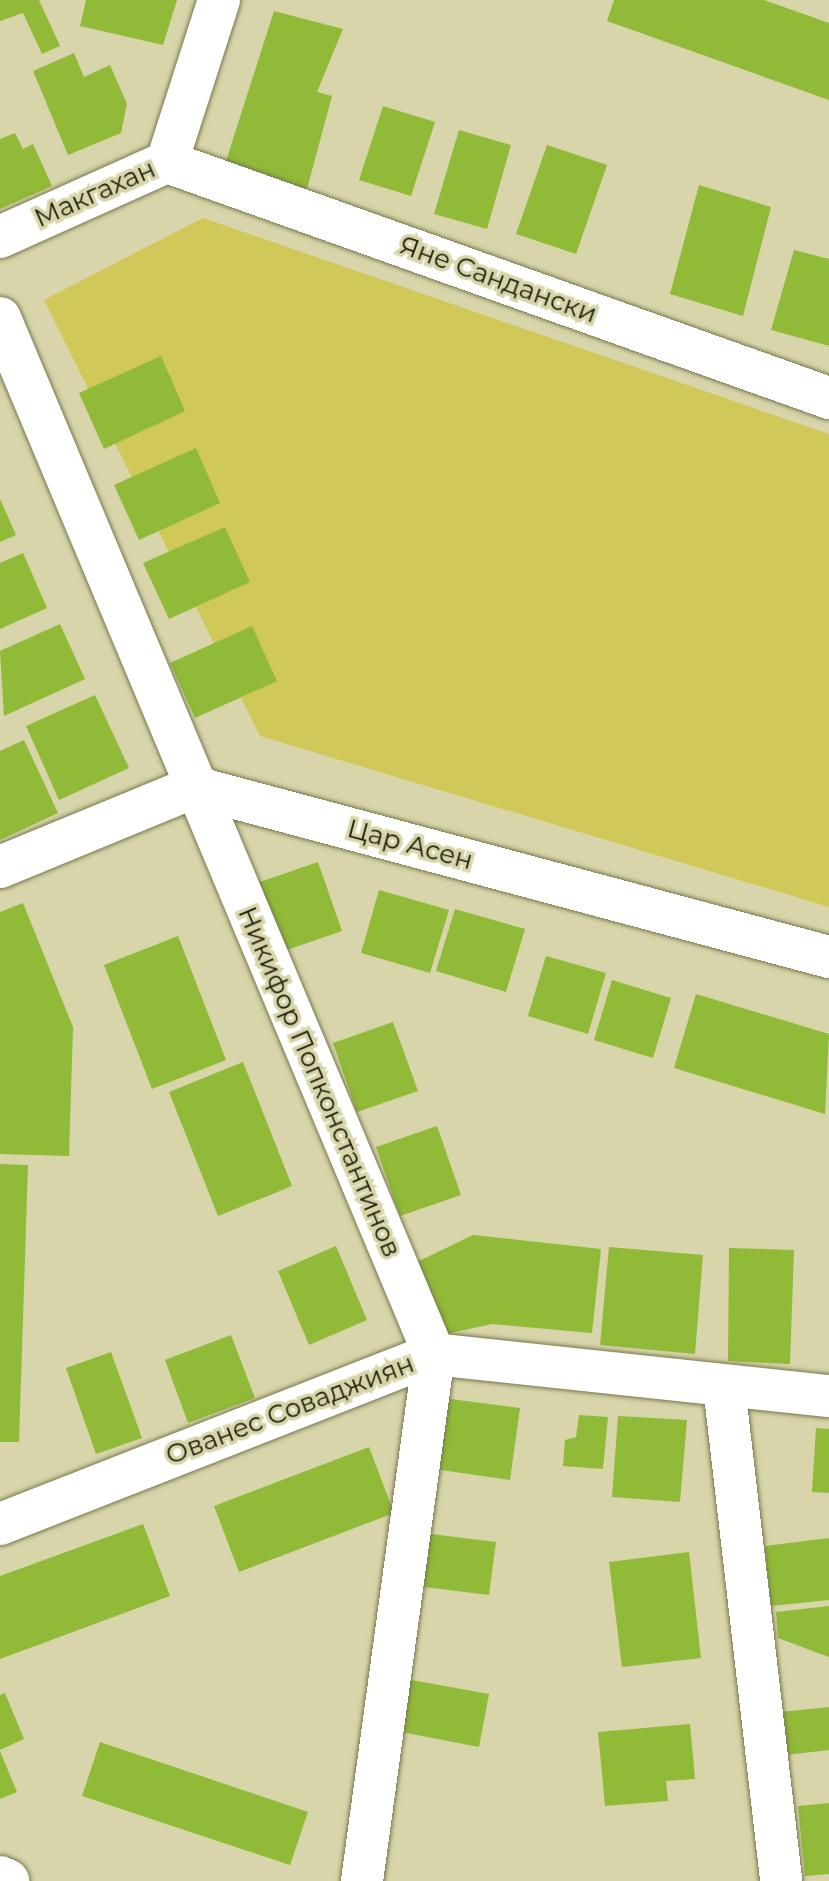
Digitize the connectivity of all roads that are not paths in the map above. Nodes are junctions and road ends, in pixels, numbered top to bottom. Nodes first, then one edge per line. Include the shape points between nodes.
1 (219, 0) edge
2 (167, 162) junction
3 (0, 237) edge
4 (0, 318) edge
5 (829, 398) edge
6 (194, 787) junction
7 (0, 867) edge
8 (829, 957) edge
9 (434, 1354) junction
10 (724, 1386) junction
11 (829, 1396) edge
12 (0, 1524) edge
13 (0, 1878) edge
14 (7, 1881) edge
15 (362, 1881) edge
16 (781, 1881) edge

1 - 2 street, Макгахан
2 - 3 street, Макгахан
2 - 5 street, Яне Сандански
4 - 6 street, Никифор Попконстантинов
6 - 7 street
6 - 8 street, Цар Асен
6 - 9 street, Никифор Попконстантинов
9 - 10 street, Ованес Соваджиян
9 - 12 street, Ованес Соваджиян
9 - 15 street
10 - 11 street, Ованес Соваджиян
10 - 16 street
13 - 14 street

